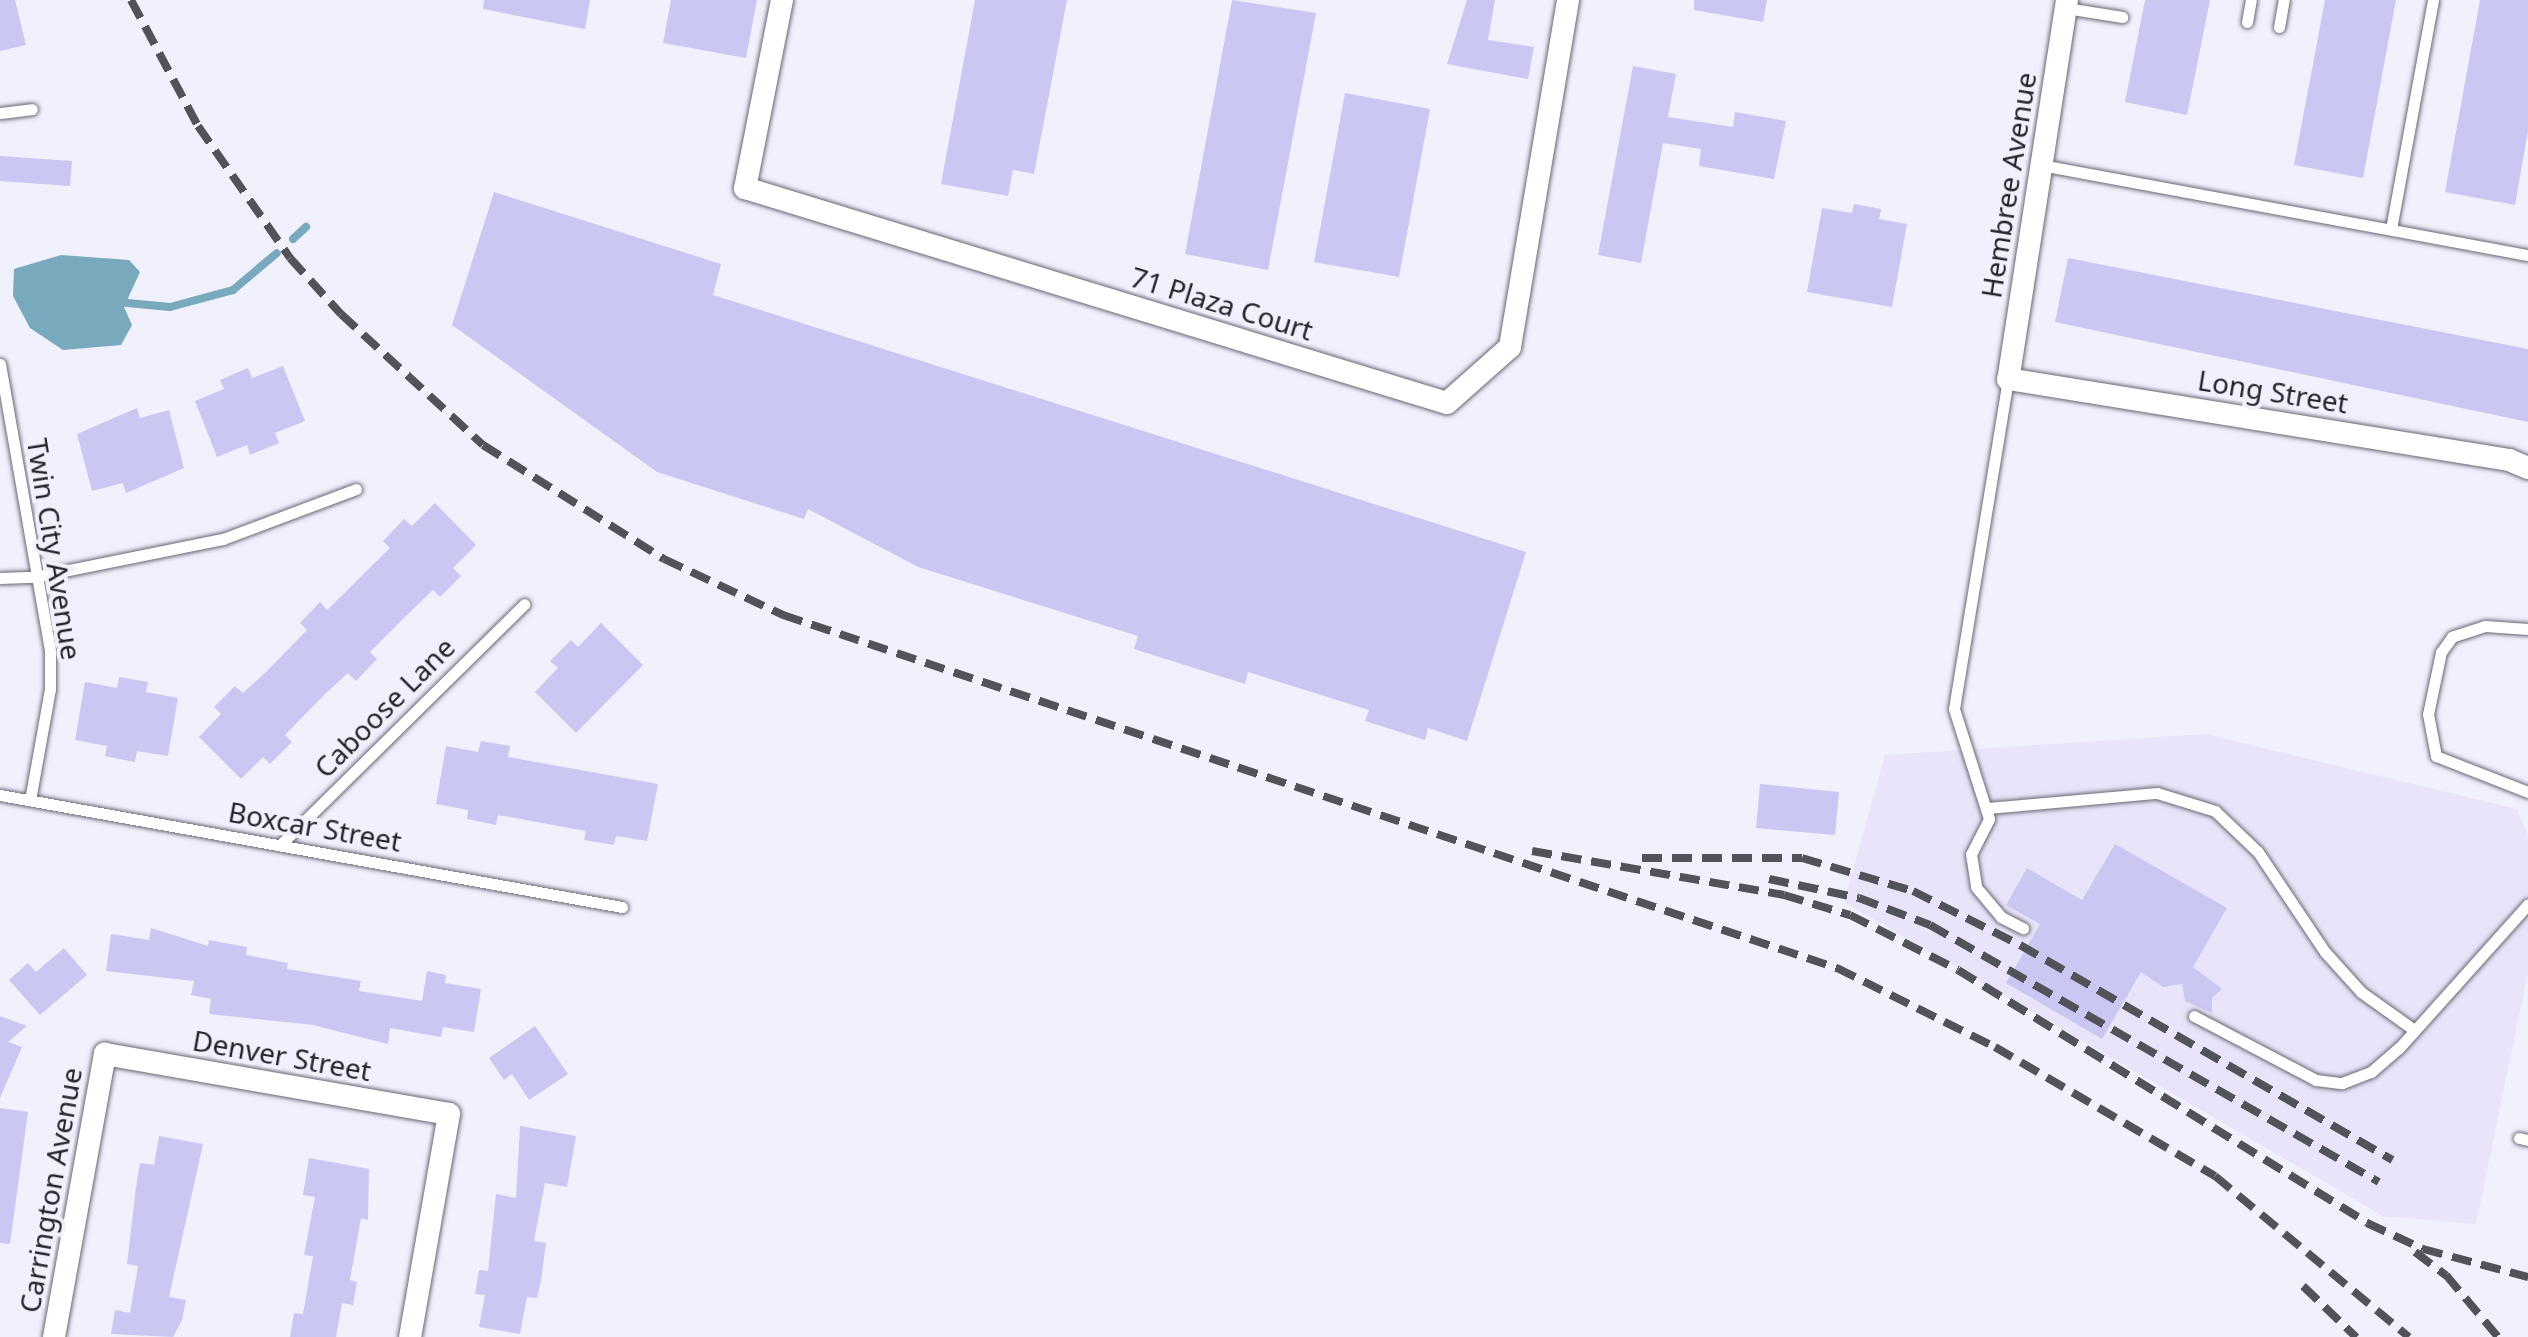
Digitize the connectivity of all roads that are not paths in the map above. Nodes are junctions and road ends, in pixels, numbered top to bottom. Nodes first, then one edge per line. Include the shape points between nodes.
1 (782, 0) edge
2 (1568, 0) edge
3 (2251, 0) edge
4 (2284, 0) edge
5 (2433, 0) edge
6 (2067, 4) edge
7 (2122, 18) dead end
8 (2247, 22) dead end
9 (2279, 27) dead end
10 (32, 109) dead end
11 (0, 113) edge
12 (2042, 165) junction
13 (2391, 229) junction
14 (2528, 255) edge
15 (0, 364) edge
16 (2008, 379) junction
17 (2528, 468) edge
18 (356, 489) dead end
19 (34, 577) junction
20 (0, 578) edge
21 (524, 604) dead end
22 (2528, 628) edge
23 (2528, 792) edge
24 (0, 795) edge
25 (30, 800) junction
26 (1988, 808) junction
27 (280, 845) junction
28 (2528, 904) edge
29 (622, 906) dead end
30 (2023, 928) dead end
31 (2194, 1016) dead end
32 (2414, 1030) junction
33 (105, 1054) joint
34 (54, 1337) edge
35 (410, 1337) edge

1 - 2 street, 71 Plaza Court via 744,188 1447,403 1510,347
3 - 8 lane
4 - 9 lane
5 - 13 lane
6 - 7 lane
6 - 12 street, Hembree Avenue
10 - 11 lane
12 - 13 lane
12 - 16 street, Hembree Avenue
13 - 14 lane
15 - 19 lane, Twin City Avenue
16 - 17 street, Long Street
16 - 26 lane via 1954,709
18 - 19 lane via 223,539
19 - 20 lane
19 - 25 lane, Twin City Avenue via 50,651 50,688
21 - 27 lane, Caboose Lane
22 - 23 lane via 2485,626 2452,637 2441,652 2428,714 2436,756
24 - 25 lane, Boxcar Street
25 - 27 lane, Boxcar Street
26 - 30 lane via 1986,830 1971,854 1976,887 2001,917
26 - 32 lane via 2157,793 2215,810 2258,852 2349,979
27 - 29 lane, Boxcar Street
28 - 32 lane
31 - 32 lane via 2316,1080 2342,1083 2371,1072
33 - 34 street, Carrington Avenue
33 - 35 street, Denver Street via 449,1114

